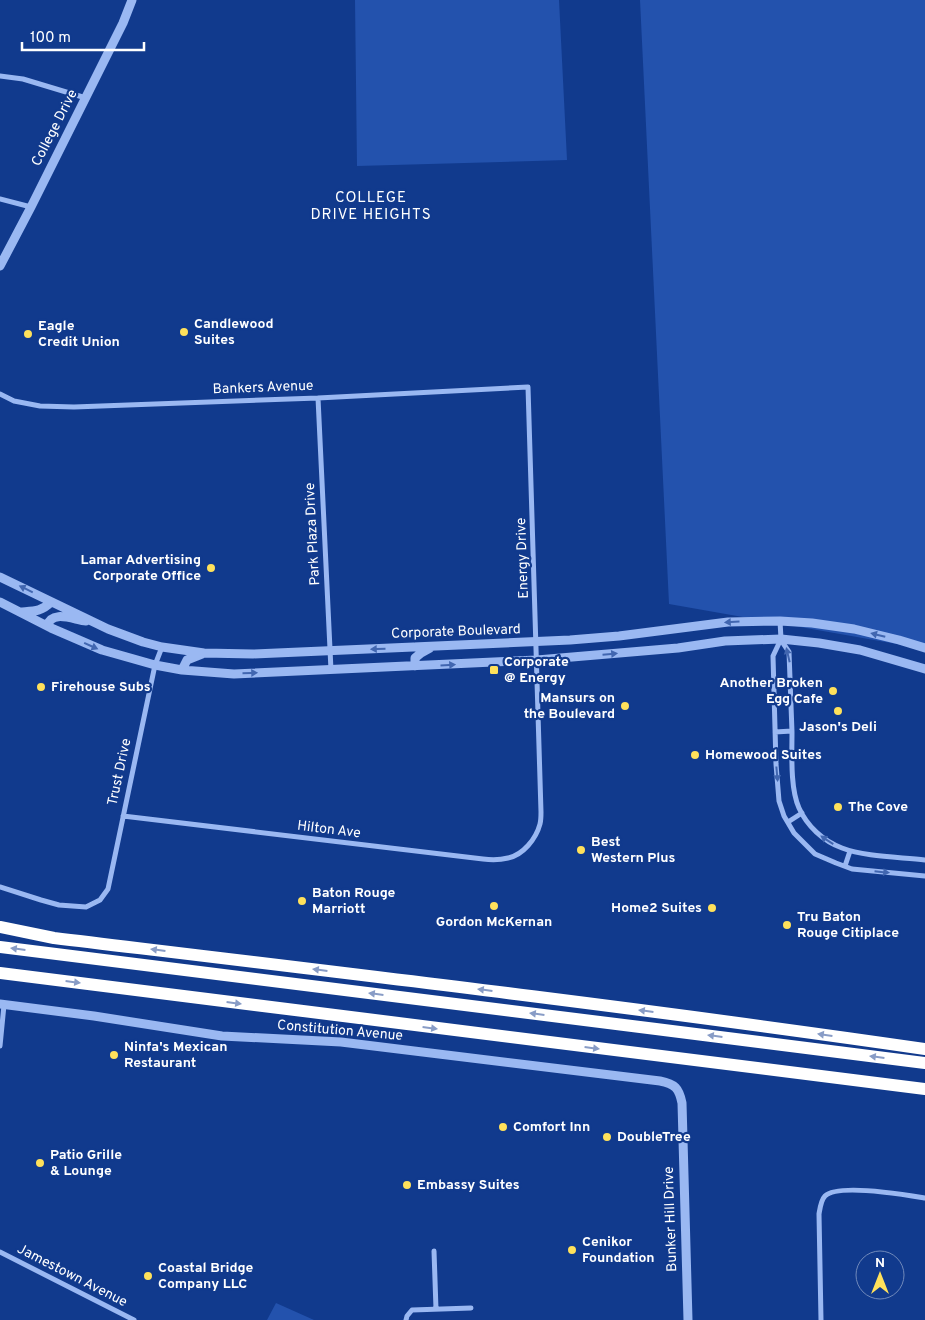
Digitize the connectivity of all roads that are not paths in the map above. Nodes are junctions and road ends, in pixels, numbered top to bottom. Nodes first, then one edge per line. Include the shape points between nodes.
1 (132, 0) edge
2 (0, 76) edge
3 (86, 98) junction
4 (0, 198) edge
5 (31, 206) junction
6 (0, 266) edge
7 (528, 387) joint
8 (0, 394) edge
9 (318, 398) junction
10 (0, 577) edge
11 (0, 602) edge
12 (52, 602) junction
13 (20, 612) junction
14 (780, 621) junction
15 (94, 622) junction
16 (47, 626) junction
17 (781, 640) junction
18 (536, 642) junction
19 (432, 646) junction
20 (162, 647) junction
21 (925, 648) edge
22 (330, 650) junction
23 (204, 653) junction
24 (537, 660) junction
25 (155, 665) junction
26 (415, 666) junction
27 (925, 669) edge
28 (182, 670) junction
29 (331, 670) junction
30 (792, 731) junction
31 (775, 732) junction
32 (802, 813) junction
33 (122, 816) junction
34 (788, 822) junction
35 (528, 845) joint
36 (850, 851) junction
37 (925, 860) edge
38 (845, 866) junction
39 (925, 876) edge
40 (0, 887) edge
41 (0, 927) edge
42 (0, 947) edge
43 (0, 973) edge
44 (25, 976) junction
45 (0, 977) edge
46 (2, 1004) edge
47 (0, 1046) edge
48 (925, 1049) edge
49 (925, 1063) edge
50 (676, 1088) joint
51 (925, 1089) edge
52 (925, 1198) edge
53 (434, 1251) dead end
54 (0, 1252) edge
55 (471, 1308) dead end
56 (436, 1309) junction
57 (134, 1320) edge
58 (406, 1320) edge
59 (688, 1320) edge
60 (821, 1320) edge

1 - 3 street, College Drive
2 - 3 street via 23,79
3 - 5 street, College Drive
4 - 5 street
5 - 6 street, College Drive
7 - 9 street, Bankers Avenue
7 - 18 street, Energy Drive
8 - 9 street, Bankers Avenue via 28,404 74,407
9 - 22 street, Park Plaza Drive
12 -> 10 street, Corporate Boulevard
11 - 13 street
12 - 13 street via 45,608
12 - 15 street, Corporate Boulevard
13 - 16 street
14 - 17 street
14 -> 18 street, Corporate Boulevard via 728,622 619,636
21 -> 14 street, Corporate Boulevard via 854,629
15 - 16 street via 57,616 48,621
15 - 20 street, Corporate Boulevard
16 -> 25 street via 102,650
24 -> 17 street via 725,641
17 - 27 street via 860,650
30 -> 17 street via 789,652
17 - 31 street via 773,656
18 - 19 street, Corporate Boulevard
18 - 24 street, Energy Drive
19 -> 22 street, Corporate Boulevard
19 - 26 street via 415,658
20 - 23 street, Corporate Boulevard
20 - 25 street, Trust Drive
22 - 23 street, Corporate Boulevard
22 - 29 street, Park Plaza Drive
23 - 28 street via 187,660
26 -> 24 street
24 - 35 street, Energy Drive via 541,812 540,824
25 - 28 street
25 - 33 street, Trust Drive
26 - 29 street
28 -> 29 street via 234,674
30 - 31 street
30 - 32 street via 795,797
31 -> 34 street via 779,801
32 - 34 street
36 -> 32 street via 825,840
33 - 35 street, Hilton Ave via 483,859 508,858
33 - 40 street, Trust Drive via 108,888 100,900 86,907 59,904
34 - 38 street via 794,833 815,854
36 - 37 street
36 - 38 street
38 -> 39 street
48 -> 41 highway via 720,1020 54,938
49 -> 42 highway
43 - 44 highway
44 - 45 highway
44 -> 51 highway
46 - 47 street
46 - 50 street, Constitution Avenue via 222,1036 341,1042 660,1081
50 - 59 street, Bunker Hill Drive via 682,1103
52 - 60 street via 841,1190 825,1196 819,1214
53 - 56 street
54 - 57 street, Jamestown Avenue
55 - 56 street
56 - 58 street via 412,1310

